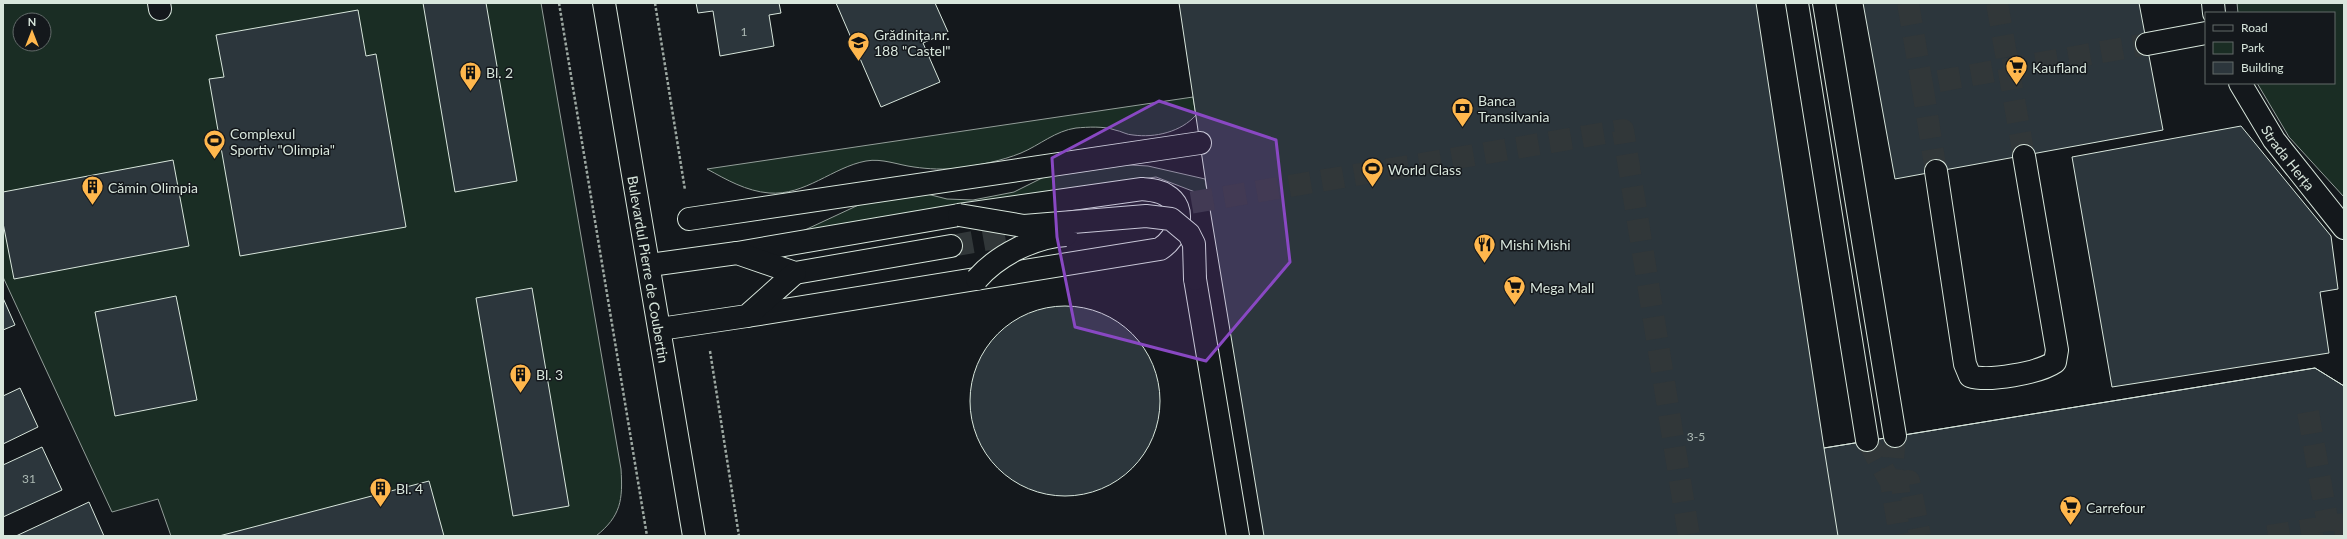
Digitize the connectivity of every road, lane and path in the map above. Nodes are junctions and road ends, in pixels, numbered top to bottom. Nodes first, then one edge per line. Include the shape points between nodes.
1 (559, 3) edge
2 (604, 3) edge
3 (1797, 3) edge
4 (1824, 3) edge
5 (2205, 33) edge
6 (2147, 44) tunnel mouth
7 (2241, 84) edge
8 (1200, 143) dead end
9 (2024, 156) tunnel mouth
10 (1936, 172) tunnel mouth
11 (689, 219) dead end
12 (1179, 224) junction
13 (2344, 228) edge
14 (951, 246) tunnel mouth
15 (737, 253) junction
16 (650, 265) junction
17 (795, 274) junction
18 (977, 279) junction
19 (1195, 279) junction
20 (747, 316) junction
21 (660, 329) junction
22 (1895, 436) tunnel mouth
23 (1867, 440) tunnel mouth
24 (647, 536) edge
25 (694, 536) edge
26 (1238, 536) edge

1 - 24 path
2 - 16 street, Bulevardul Pierre de Coubertin
3 - 23 street
4 - 22 street
5 - 6 street
7 - 13 street, Strada Herța via 2274,140
8 - 11 street
9 - 10 street via 2057,350 2055,362 2046,368 1981,379 1970,376 1965,364
12 - 15 street, bridge via 1171,219 1146,216 1024,226 959,215
12 - 18 street via 1169,243 1160,249
12 - 19 street, bridge via 1194,244
14 - 17 street
15 - 16 street
15 - 17 street
16 - 21 street, Bulevardul Pierre de Coubertin
17 - 20 street
18 - 19 street, bridge via 990,265 1031,243 1044,239 1062,235 1141,229 1158,230 1171,235 1186,254
18 - 20 street
19 - 26 street
20 - 21 street
21 - 25 street, Bulevardul Pierre de Coubertin

